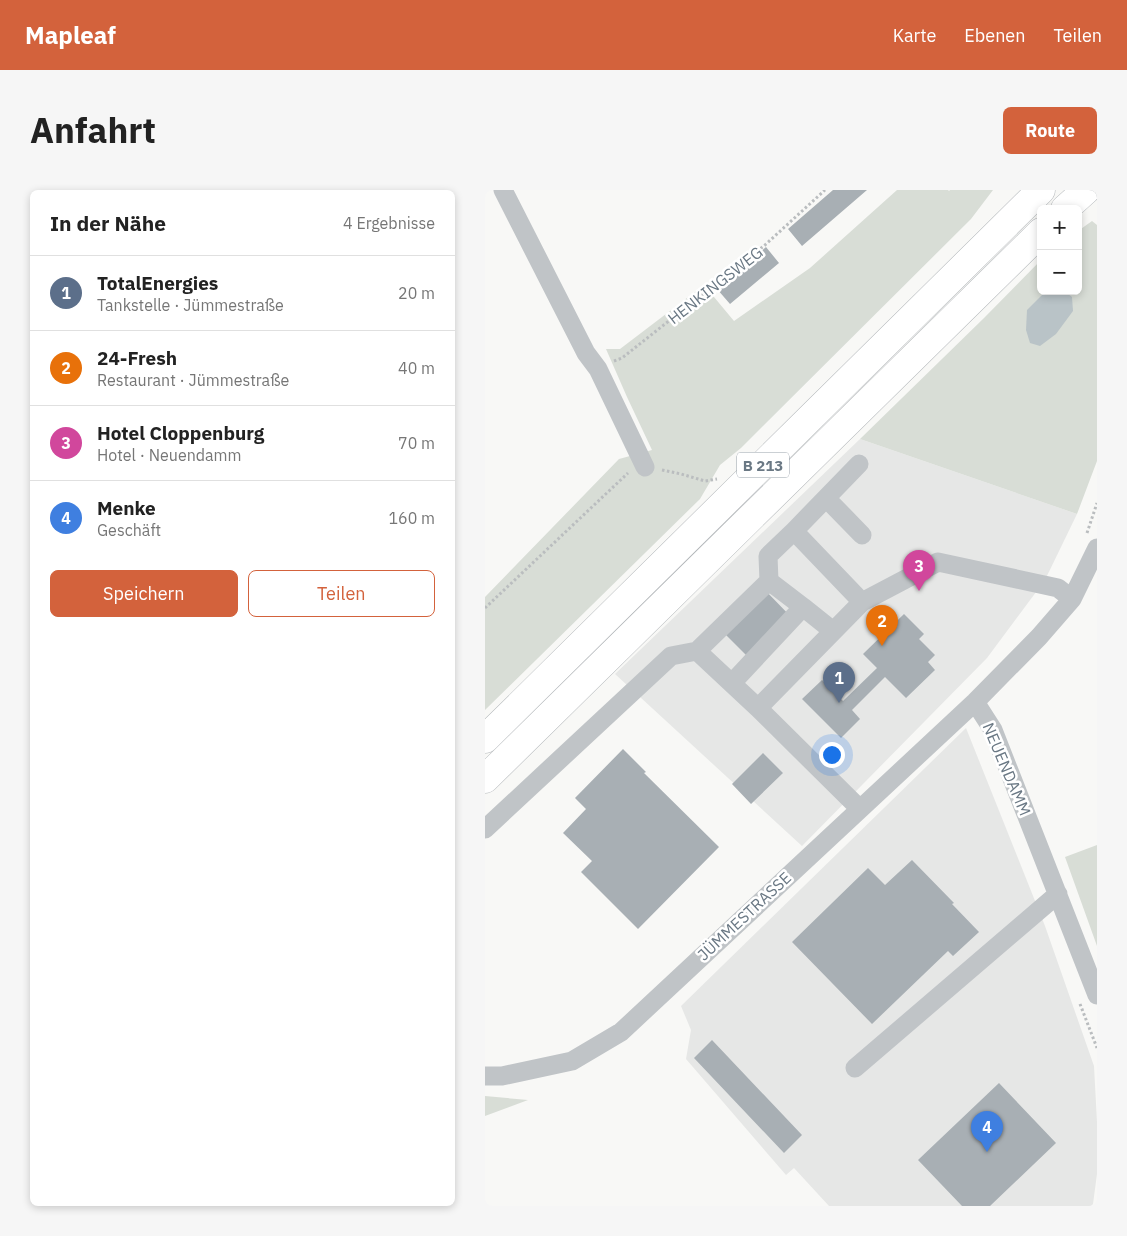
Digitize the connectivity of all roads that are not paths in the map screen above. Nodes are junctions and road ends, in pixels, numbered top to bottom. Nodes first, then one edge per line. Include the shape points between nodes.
1 (503, 190) edge
2 (1041, 190) edge
3 (1037, 236) edge
4 (859, 464) dead end
5 (645, 467) road end
6 (827, 498) junction
7 (794, 531) junction
8 (862, 535) dead end
9 (1097, 548) edge
10 (769, 581) junction
11 (1072, 599) junction
12 (862, 602) junction
13 (803, 607) junction
14 (833, 631) junction
15 (697, 651) junction
16 (732, 683) junction
17 (975, 702) junction
18 (758, 708) junction
19 (485, 739) edge
20 (485, 780) edge
21 (860, 808) junction
22 (485, 829) edge
23 (1057, 894) junction
24 (1097, 995) edge
25 (855, 1068) dead end
26 (485, 1076) edge

1 - 5 street via 586,353 598,369
2 - 19 highway, B 213
3 - 20 highway, B 213
4 - 6 street
6 - 7 street
6 - 8 street
7 - 10 street via 768,556
7 - 12 street
9 - 11 street
10 - 13 street
10 - 15 street
11 - 12 street via 1058,588 938,562
11 - 17 street
12 - 14 street
13 - 14 street
13 - 16 street
14 - 18 street
15 - 16 street
15 - 22 street via 671,656
16 - 18 street
17 - 21 street, JÜMMESTRASSE
17 - 23 street, NEUENDAMM via 993,730
18 - 21 street
21 - 26 street, JÜMMESTRASSE via 621,1032 572,1061 502,1076
23 - 24 street, NEUENDAMM
23 - 25 street

